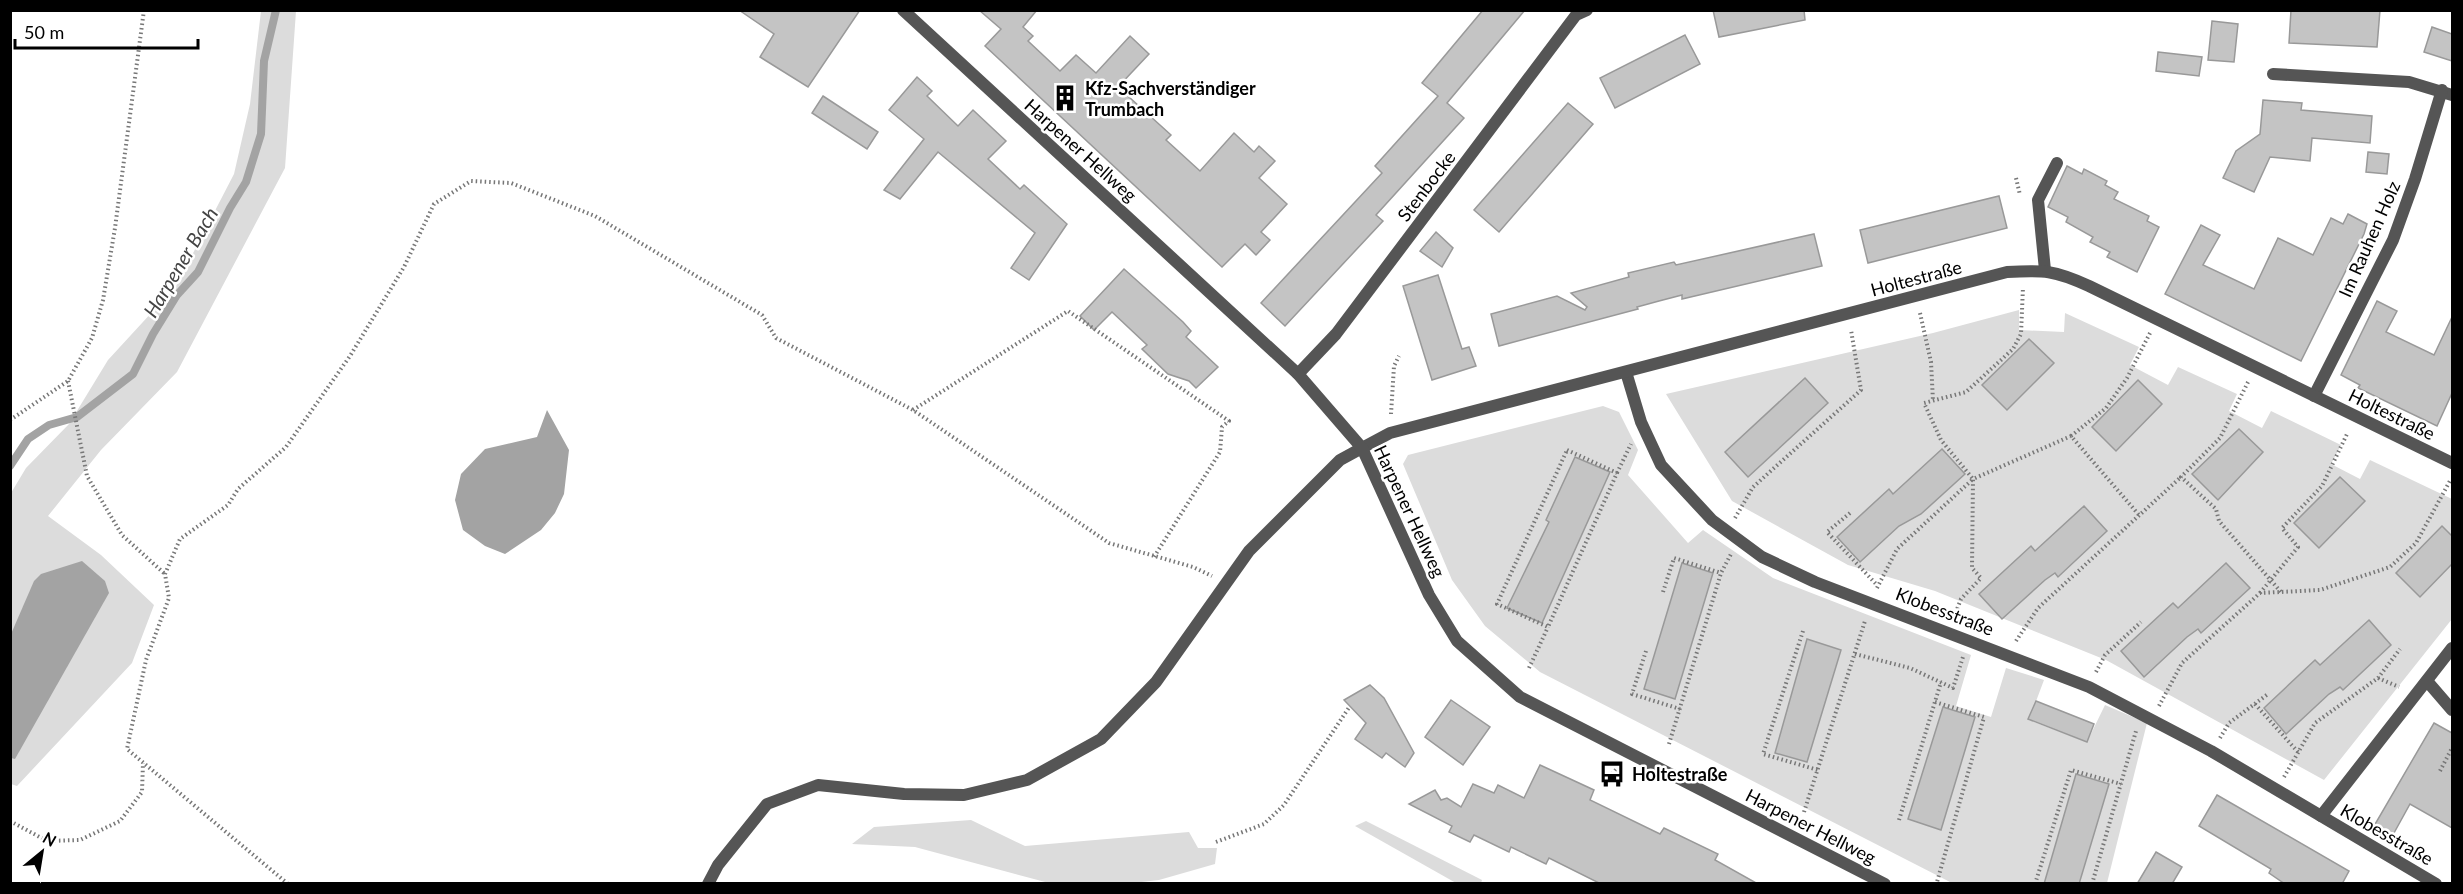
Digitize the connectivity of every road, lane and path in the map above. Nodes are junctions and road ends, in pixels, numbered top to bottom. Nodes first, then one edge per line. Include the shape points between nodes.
1 (144, 10) edge
2 (908, 12) edge
3 (1578, 12) edge
4 (2273, 74) dead end
5 (2447, 92) edge
6 (2057, 163) dead end
7 (2045, 270) junction
8 (2024, 271) junction
9 (1916, 296) junction
10 (1848, 314) junction
11 (2157, 319) junction
12 (1399, 356) dead end
13 (2256, 367) junction
14 (1626, 372) junction
15 (1298, 374) junction
16 (68, 381) junction
17 (1393, 391) dead end
18 (2314, 396) junction
19 (1933, 401) junction
20 (913, 410) junction
21 (2356, 417) junction
22 (10, 420) edge
23 (1641, 422) junction
24 (2071, 436) junction
25 (1362, 448) junction
26 (2452, 463) edge
27 (1617, 473) junction
28 (2452, 476) edge
29 (2181, 477) junction
30 (1973, 479) junction
31 (1850, 513) dead end
32 (2139, 515) junction
33 (1726, 533) junction
34 (1738, 541) junction
35 (1154, 557) junction
36 (1721, 573) junction
37 (165, 574) junction
38 (2273, 580) junction
39 (1226, 583) junction
40 (1877, 586) junction
41 (1664, 592) dead end
42 (2282, 592) junction
43 (2260, 593) junction
44 (1871, 603) junction
45 (2141, 622) dead end
46 (1548, 627) junction
47 (1803, 631) dead end
48 (1948, 632) junction
49 (1968, 639) junction
50 (2452, 648) edge
51 (2400, 649) dead end
52 (1646, 651) dead end
53 (1855, 654) junction
54 (2007, 654) junction
55 (1529, 668) dead end
56 (2427, 681) junction
57 (1941, 682) junction
58 (2089, 687) junction
59 (2268, 694) dead end
60 (1935, 702) junction
61 (2254, 704) junction
62 (1350, 706) dead end
63 (1680, 709) junction
64 (2452, 711) edge
65 (2147, 716) junction
66 (1669, 744) dead end
67 (2452, 748) edge
68 (2211, 751) junction
69 (2298, 752) junction
70 (144, 762) junction
71 (1818, 770) junction
72 (2440, 771) dead end
73 (2121, 784) junction
74 (2277, 790) junction
75 (1804, 812) dead end
76 (2321, 816) junction
77 (1899, 820) dead end
78 (10, 821) edge
79 (1216, 842) dead end
80 (1937, 882) edge
81 (288, 884) edge
82 (708, 884) edge
83 (1885, 884) edge
84 (2035, 884) edge
85 (2092, 884) edge
86 (2436, 884) edge

1 - 16 path via 103,300 92,338
2 - 15 street, Harpener Hellweg
3 - 15 street, Stenbocke via 1336,334
4 - 5 street, Im Rauhen Holz via 2409,82
5 - 18 street, Im Rauhen Holz via 2392,240
6 - 7 street via 2038,200
7 - 8 street, Holtestraße
7 - 11 street, Holtestraße via 2062,274
8 - 9 street, Holtestraße
8 - 19 path via 2021,334 2013,349 1966,392
9 - 10 street, Holtestraße
9 - 19 path via 1931,362
10 - 14 street, Holtestraße
10 - 33 path via 1861,390 1754,487
11 - 13 street, Holtestraße
11 - 24 path via 2127,378 2106,408
12 - 17 path via 1394,366
13 - 18 street, Holtestraße
13 - 29 path via 2220,438
14 - 23 street, Klobesstraße
14 - 25 street, Holtestraße via 1390,433
15 - 25 street, Harpener Hellweg
16 - 22 path
16 - 37 path via 87,476 122,535
18 - 21 street, Holtestraße
19 - 30 path via 1924,403 1941,440
20 - 35 path via 1109,543
20 - 35 path via 1068,311 1229,421 1222,426 1220,453
20 - 37 path via 776,338 762,315 595,216 511,183 471,181 434,204 404,267 350,356 286,447 238,489 228,505 180,538
21 - 26 street, Holtestraße
21 - 38 path via 2322,486 2282,528 2298,547
23 - 27 path
23 - 33 street, Klobesstraße via 1661,465
24 - 30 path
24 - 32 path
25 - 39 street, Holtestraße via 1340,460 1249,551
25 - 83 street, Harpener Hellweg via 1429,595 1457,641 1520,697
27 - 46 path
27 - 46 path via 1567,450 1497,604
28 - 42 path via 2416,543 2390,567 2320,590
29 - 32 path
29 - 38 path via 2216,509 2219,520
30 - 40 path via 1897,549
30 - 48 path via 1972,568 1982,578 1961,599
31 - 40 path via 1827,532
32 - 54 path via 2038,608
33 - 34 street, Klobesstraße
34 - 36 path
34 - 44 street, Klobesstraße via 1762,557
35 - 39 path via 1193,567
36 - 41 path via 1674,558
36 - 63 path
37 - 70 path via 169,598 147,660 127,749
38 - 42 path
38 - 43 path
39 - 82 street, Holtestraße via 1156,681 1101,739 1027,780 964,795 904,794 818,785 767,804 718,865
40 - 44 path
42 - 43 path
43 - 65 path via 2182,663
44 - 48 street, Klobesstraße
44 - 53 path
45 - 58 path via 2104,655
46 - 55 path
47 - 71 path via 1763,754
48 - 49 street, Klobesstraße
49 - 54 street, Klobesstraße
49 - 57 path via 1953,688
50 - 56 street, Klobesstraße
51 - 69 path via 2378,678 2315,723
52 - 63 path via 1632,694
53 - 57 path via 1910,668
53 - 71 path
54 - 58 street, Klobesstraße
56 - 64 street
56 - 76 street, Klobesstraße
57 - 60 path
58 - 65 street, Klobesstraße
59 - 61 path
60 - 77 path
60 - 80 path via 1984,717
61 - 68 path via 2229,723
61 - 69 path
62 - 79 path via 1284,805 1264,824
63 - 66 path
65 - 68 street, Klobesstraße
65 - 73 path
67 - 72 path
68 - 74 street, Klobesstraße
69 - 74 path
70 - 78 path via 142,792 120,821 80,840 47,841
70 - 81 path
71 - 75 path
73 - 84 path via 2071,770
73 - 85 path
74 - 76 street, Klobesstraße
76 - 86 street, Klobesstraße

